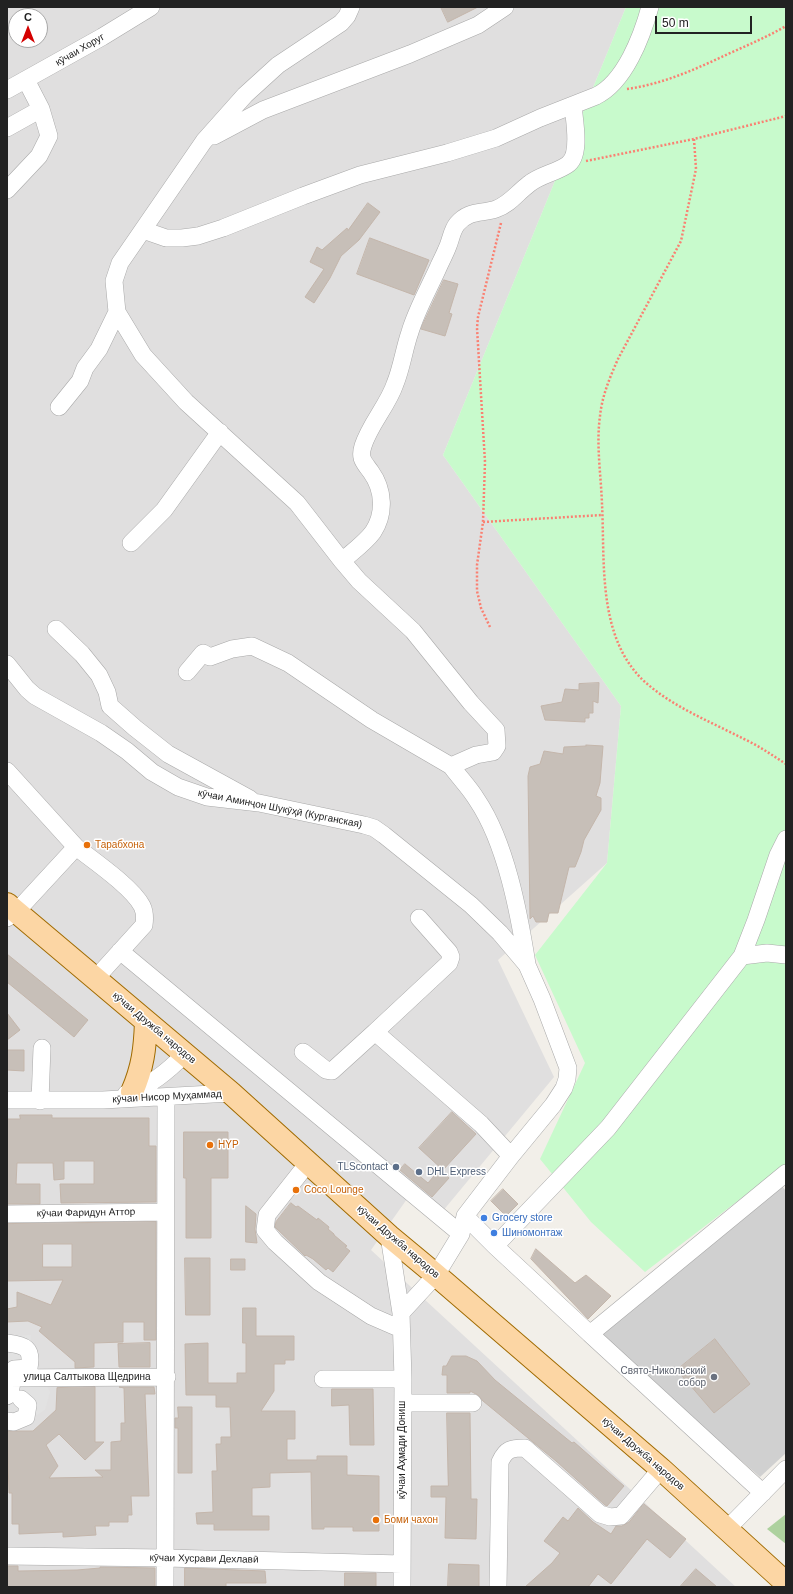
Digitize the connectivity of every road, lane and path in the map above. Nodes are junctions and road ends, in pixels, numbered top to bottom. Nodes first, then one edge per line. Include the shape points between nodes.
1 (151, 7) edge
2 (351, 7) edge
3 (505, 7) edge
4 (650, 7) edge
5 (786, 26) edge
6 (26, 80) junction
7 (7, 90) edge
8 (605, 92) junction
9 (573, 105) junction
10 (41, 109) junction
11 (786, 116) edge
12 (7, 128) edge
13 (694, 139) junction
14 (204, 141) junction
15 (568, 165) junction
16 (7, 190) edge
17 (505, 206) junction
18 (143, 230) junction
19 (117, 312) junction
20 (58, 407) dead end
21 (220, 432) junction
22 (602, 515) junction
23 (483, 522) junction
24 (131, 543) dead end
25 (342, 561) junction
26 (490, 627) dead end
27 (56, 629) dead end
28 (8, 667) edge
29 (187, 672) dead end
30 (786, 764) edge
31 (450, 766) junction
32 (7, 772) edge
33 (259, 803) junction
34 (786, 839) edge
35 (76, 847) junction
36 (10, 911) edge
37 (419, 918) dead end
38 (120, 951) junction
39 (786, 955) edge
40 (742, 956) junction
41 (527, 965) junction
42 (96, 978) junction
43 (146, 1022) junction
44 (375, 1032) junction
45 (42, 1048) dead end
46 (303, 1052) dead end
47 (185, 1054) junction
48 (132, 1092) junction
49 (231, 1093) junction
50 (166, 1097) junction
51 (7, 1100) edge
52 (40, 1100) junction
53 (103, 1100) junction
54 (511, 1156) junction
55 (308, 1163) junction
56 (786, 1173) edge
57 (165, 1212) junction
58 (7, 1214) edge
59 (465, 1216) junction
60 (461, 1234) junction
61 (389, 1236) junction
62 (496, 1246) junction
63 (436, 1275) junction
64 (401, 1321) junction
65 (590, 1334) junction
66 (7, 1343) edge
67 (167, 1377) junction
68 (10, 1378) edge
69 (323, 1379) dead end
70 (403, 1379) junction
71 (14, 1397) edge
72 (473, 1403) dead end
73 (403, 1404) junction
74 (7, 1421) edge
75 (661, 1469) junction
76 (786, 1469) edge
77 (763, 1492) junction
78 (727, 1529) junction
79 (7, 1556) edge
80 (165, 1558) junction
81 (402, 1564) junction
82 (786, 1583) edge
83 (165, 1587) edge
84 (402, 1587) edge
85 (498, 1587) edge

1 - 6 street, кӯчаи Хоруг
2 - 14 street via 341,23 260,80
3 - 14 street via 478,25 263,110
4 - 8 street via 633,52 619,78
5 - 8 path via 690,72 635,88
6 - 7 street, кӯчаи Хоруг
6 - 10 street
8 - 9 street
9 - 15 street via 576,149
9 - 18 street via 496,138 360,175 198,236 166,238
10 - 12 street
10 - 16 street via 49,136 39,156
11 - 13 path
13 - 15 path
13 - 22 path via 696,169 681,241 618,359 604,397 598,445
14 - 18 street
15 - 17 street via 529,184
17 - 23 path via 477,328 485,462
17 - 25 street via 472,213 457,224 453,232 410,330 395,385 360,454 379,487 382,498 379,519 372,532
18 - 19 street via 120,263 116,275 114,286
19 - 20 street via 80,381
19 - 21 street via 144,356 186,402
21 - 24 street via 164,510
21 - 25 street via 297,503
22 - 23 path
22 - 30 path via 604,576 611,623 631,665 645,681 682,707
23 - 26 path via 477,566 477,591 481,608
25 - 31 street via 413,631 496,730 497,746 493,752 476,755
27 - 33 street via 99,675 110,706 135,728 168,754
28 - 33 street, кӯчаи Аминҷон Шукӯҳӣ (Курганская) via 35,696 101,733 152,772 178,787 207,797
29 - 31 street via 203,653 210,657 232,648 252,646 288,663 372,720
31 - 41 street via 478,800 497,841 516,901
32 - 35 street
33 - 41 street, кӯчаи Аминҷон Шукӯҳӣ (Курганская) via 374,828 471,905 500,933
34 - 40 street
35 - 36 street
35 - 38 street via 129,890 142,907 144,924
36 - 42 main road, кӯчаи Дружба народов
37 - 44 street via 449,952 449,963
38 - 42 street
38 - 60 street
39 - 40 street via 767,953
40 - 62 street via 608,1128
41 - 54 street, кӯчаи Аминҷон Шукӯҳӣ (Курганская) via 568,1068 564,1088 553,1105
42 - 43 main road, кӯчаи Дружба народов
43 - 47 main road, кӯчаи Дружба народов
43 - 48 main road via 143,1061
44 - 46 street via 332,1071 326,1070
44 - 54 street via 481,1124
45 - 52 street
47 - 48 street, кӯчаи Нисор Муҳаммад via 161,1077
47 - 49 main road, кӯчаи Дружба народов
48 - 53 street, кӯчаи Нисор Муҳаммад
49 - 50 street, кӯчаи Нисор Муҳаммад
49 - 55 main road, кӯчаи Дружба народов
50 - 53 street, кӯчаи Нисор Муҳаммад
50 - 57 street
51 - 52 street, кӯчаи Нисор Муҳаммад
52 - 53 street, кӯчаи Нисор Муҳаммад
54 - 59 street
55 - 61 main road, кӯчаи Дружба народов
55 - 64 street via 267,1215 265,1230 319,1282 372,1316
56 - 65 street
57 - 58 street, кӯчаи Фаридун Аттор
57 - 67 street
59 - 60 street
59 - 62 street
60 - 63 street
61 - 63 main road, кӯчаи Дружба народов
61 - 64 street, кӯчаи Аҳмади Дониш
62 - 65 street
63 - 64 street
63 - 75 main road, кӯчаи Дружба народов
64 - 70 street, кӯчаи Аҳмади Дониш
65 - 77 street
66 - 68 street via 21,1344 28,1349 31,1358 29,1368 14,1369
67 - 68 street, улица Салтыкова Щедрина
67 - 80 street
68 - 71 street via 10,1394
69 - 70 street
70 - 73 street, кӯчаи Аҳмади Дониш
71 - 74 street via 28,1405 26,1417 14,1422
72 - 73 street
73 - 81 street, кӯчаи Аҳмади Дониш
75 - 78 main road, кӯчаи Дружба народов
75 - 85 street via 622,1516 610,1518 600,1514 525,1448 514,1448 504,1453 500,1462
76 - 77 street
77 - 78 street
78 - 82 main road, кӯчаи Дружба народов
79 - 80 street, кӯчаи Хусрави Дехлавӣ
80 - 81 street, кӯчаи Хусрави Дехлавӣ
80 - 83 street
81 - 84 street, кӯчаи Аҳмади Дониш

